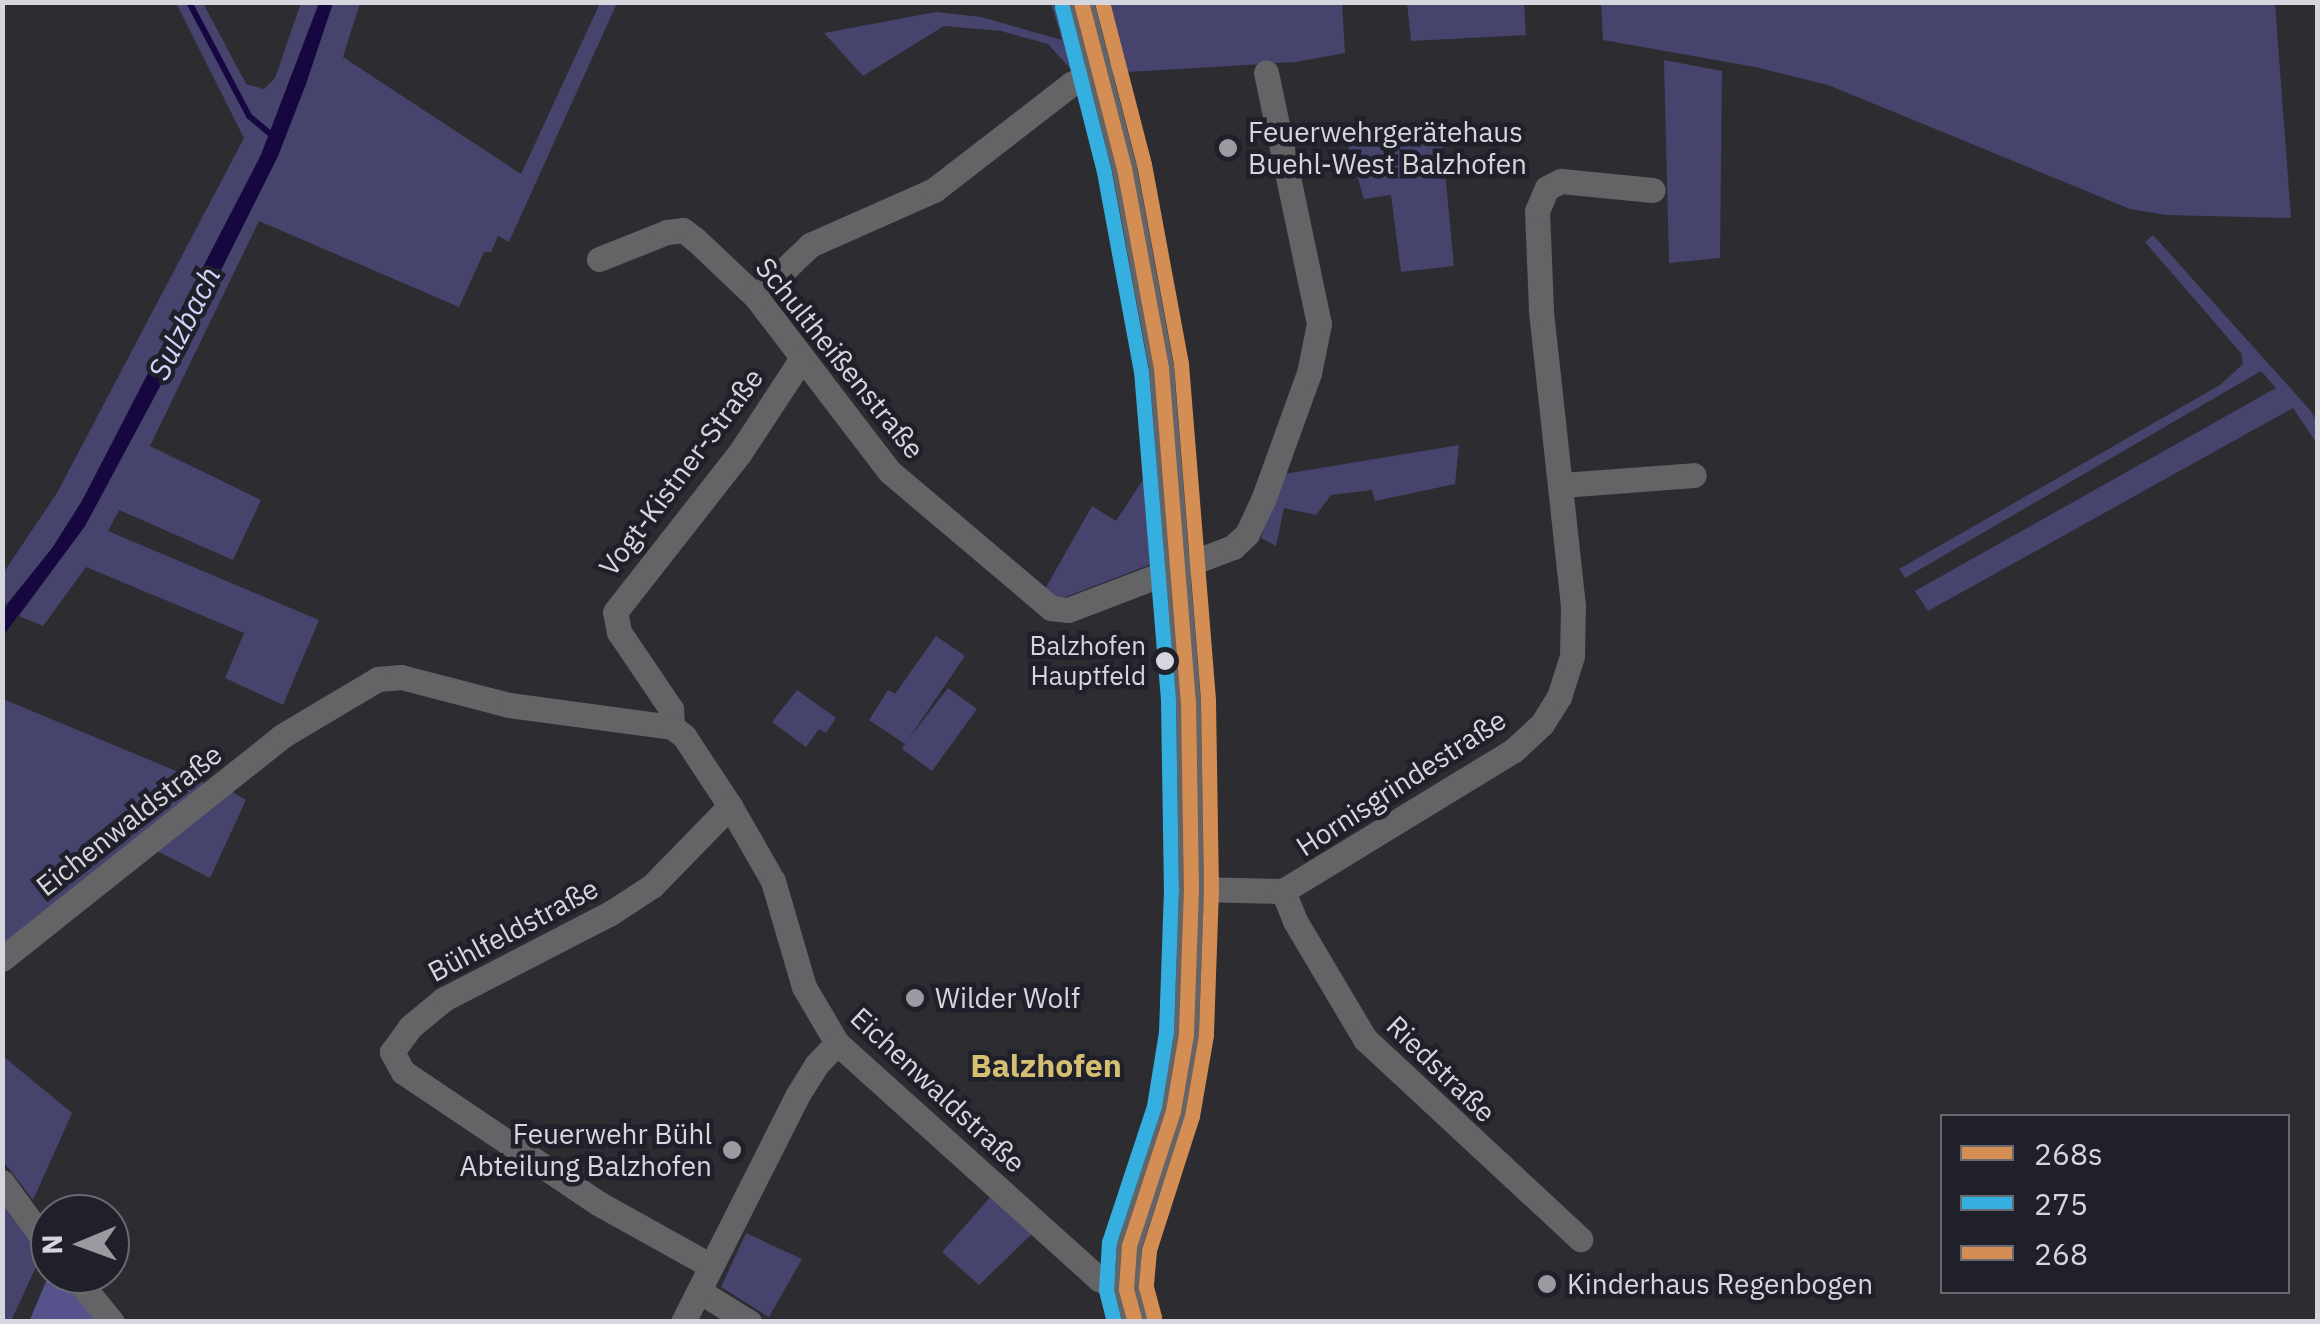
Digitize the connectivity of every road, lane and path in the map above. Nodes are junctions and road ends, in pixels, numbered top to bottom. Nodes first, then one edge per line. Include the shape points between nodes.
1 (1081, 2) edge
2 (1100, 70) junction
3 (1266, 73) dead end
4 (1653, 190) dead end
5 (599, 259) dead end
6 (756, 297) junction
7 (802, 358) junction
8 (1694, 475) dead end
9 (1562, 485) junction
10 (1180, 568) junction
11 (672, 726) junction
12 (730, 806) junction
13 (1191, 889) junction
14 (1284, 891) junction
15 (2, 959) edge
16 (838, 1044) junction
17 (2, 1182) edge
18 (30, 1220) edge
19 (1580, 1239) dead end
20 (711, 1266) junction
21 (1126, 1289) junction
22 (700, 1292) junction
23 (89, 1294) edge
24 (112, 1322) edge
25 (683, 1322) edge
26 (749, 1322) edge
27 (1134, 1322) edge

1 - 2 street
2 - 6 street via 1071,84 934,190 810,245
2 - 10 street via 1144,262
3 - 10 street via 1317,302 1317,347 1247,534 1233,548
4 - 9 street, Hornisgrindestraße via 1561,181 1540,197 1539,276
5 - 6 street, Schultheißenstraße via 683,230
6 - 7 street, Schultheißenstraße
7 - 10 street, Schultheißenstraße via 890,472 1051,608 1068,610
7 - 11 street, Vogt-Kistner-Straße via 738,454 615,612 619,632 672,710
8 - 9 street
9 - 14 street, Hornisgrindestraße via 1574,639 1550,713 1514,750
10 - 13 street
11 - 12 street, Eichenwaldstraße
11 - 15 street, Eichenwaldstraße via 509,705 401,677 378,679 282,736
12 - 16 street, Eichenwaldstraße via 772,881 804,987
12 - 20 street, Bühlfeldstraße via 652,886 444,998 392,1052 404,1072 582,1192
13 - 14 street
13 - 21 street via 1180,1079 1129,1246
14 - 19 street, Riedstraße via 1364,1039
16 - 20 street via 796,1096
16 - 21 street, Eichenwaldstraße via 1099,1279
17 - 18 street
20 - 22 street
21 - 27 street
22 - 25 street
22 - 26 street
23 - 24 street

